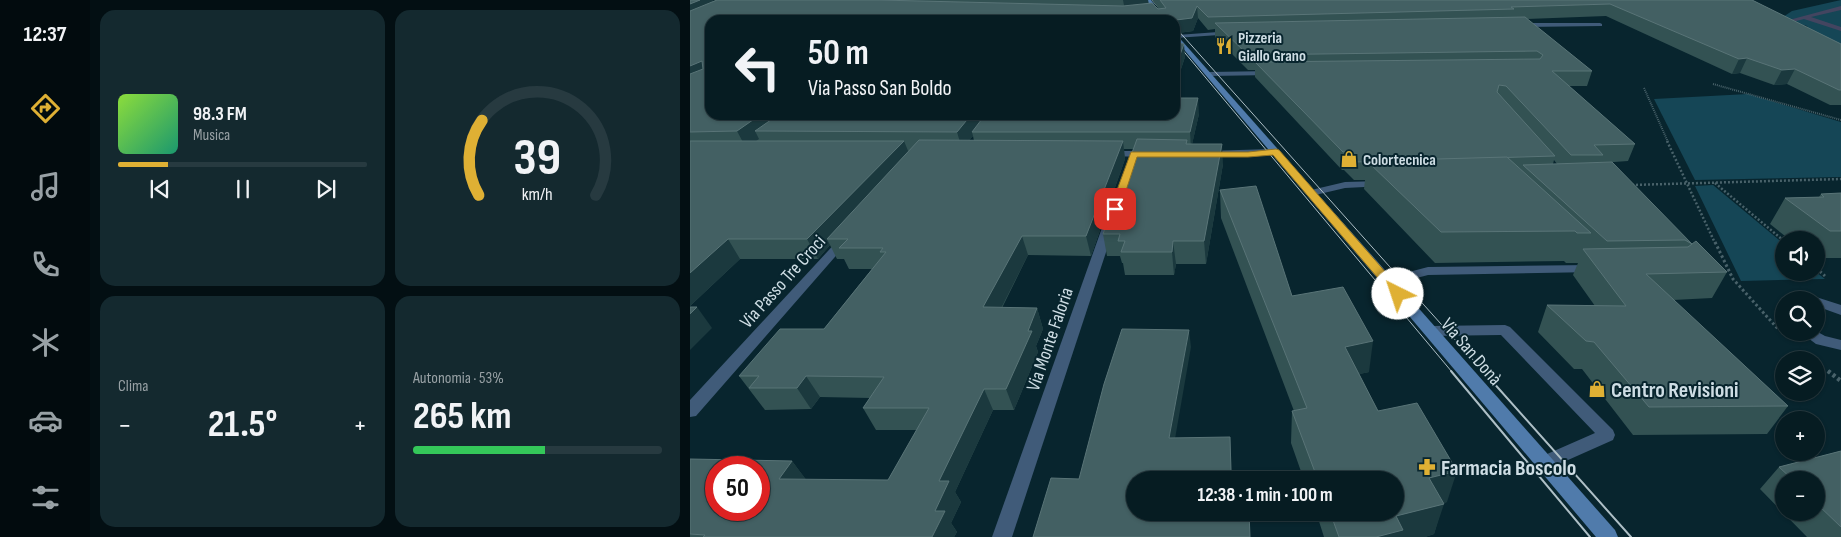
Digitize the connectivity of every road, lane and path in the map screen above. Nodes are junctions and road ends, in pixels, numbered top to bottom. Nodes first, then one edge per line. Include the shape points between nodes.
1 (1148, 0) edge
2 (1155, 15) edge
3 (1600, 25) dead end
4 (1512, 26) edge
5 (1238, 32) edge
6 (1180, 36) edge
7 (1180, 44) edge
8 (1280, 73) edge
9 (1209, 74) junction
10 (1713, 84) dead end
11 (1644, 88) dead end
12 (1841, 120) edge
13 (1276, 152) junction
14 (1094, 154) edge
15 (1134, 154) junction
16 (1162, 154) edge
17 (1191, 154) edge
18 (1127, 173) edge
19 (1841, 179) edge
20 (1686, 183) junction
21 (1715, 183) junction
22 (1392, 184) edge
23 (1629, 185) edge
24 (1311, 193) junction
25 (1114, 210) edge
26 (856, 227) edge
27 (1775, 233) edge
28 (1582, 256) edge
29 (1387, 282) junction
30 (1825, 304) edge
31 (1841, 310) edge
32 (1775, 325) edge
33 (1430, 331) junction
34 (1825, 341) edge
35 (1841, 345) edge
36 (690, 411) edge
37 (1544, 463) junction
38 (1002, 537) edge
39 (1608, 537) edge

1 - 2 main road
3 - 4 street
5 - 6 street
7 - 9 main road, Via San Donà via 1185,54
8 - 9 street
9 - 13 main road, Via San Donà
10 - 12 path
11 - 20 path
13 - 17 street
13 - 24 main road, Via San Donà
14 - 15 street
15 - 16 street
15 - 18 street
19 - 21 path
20 - 21 path
20 - 23 path
20 - 32 path via 1732,279
21 - 27 path
22 - 24 street via 1345,185
24 - 29 main road, Via San Donà
25 - 38 street, Via Monte Faloria
26 - 36 street, Via Passo Tre Croci
28 - 29 street via 1601,269 1428,271
29 - 33 main road, Via San Donà
30 - 31 street
33 - 37 main road, Via San Donà
33 - 37 street via 1505,330 1607,435
34 - 35 street
37 - 39 main road, Via San Donà

